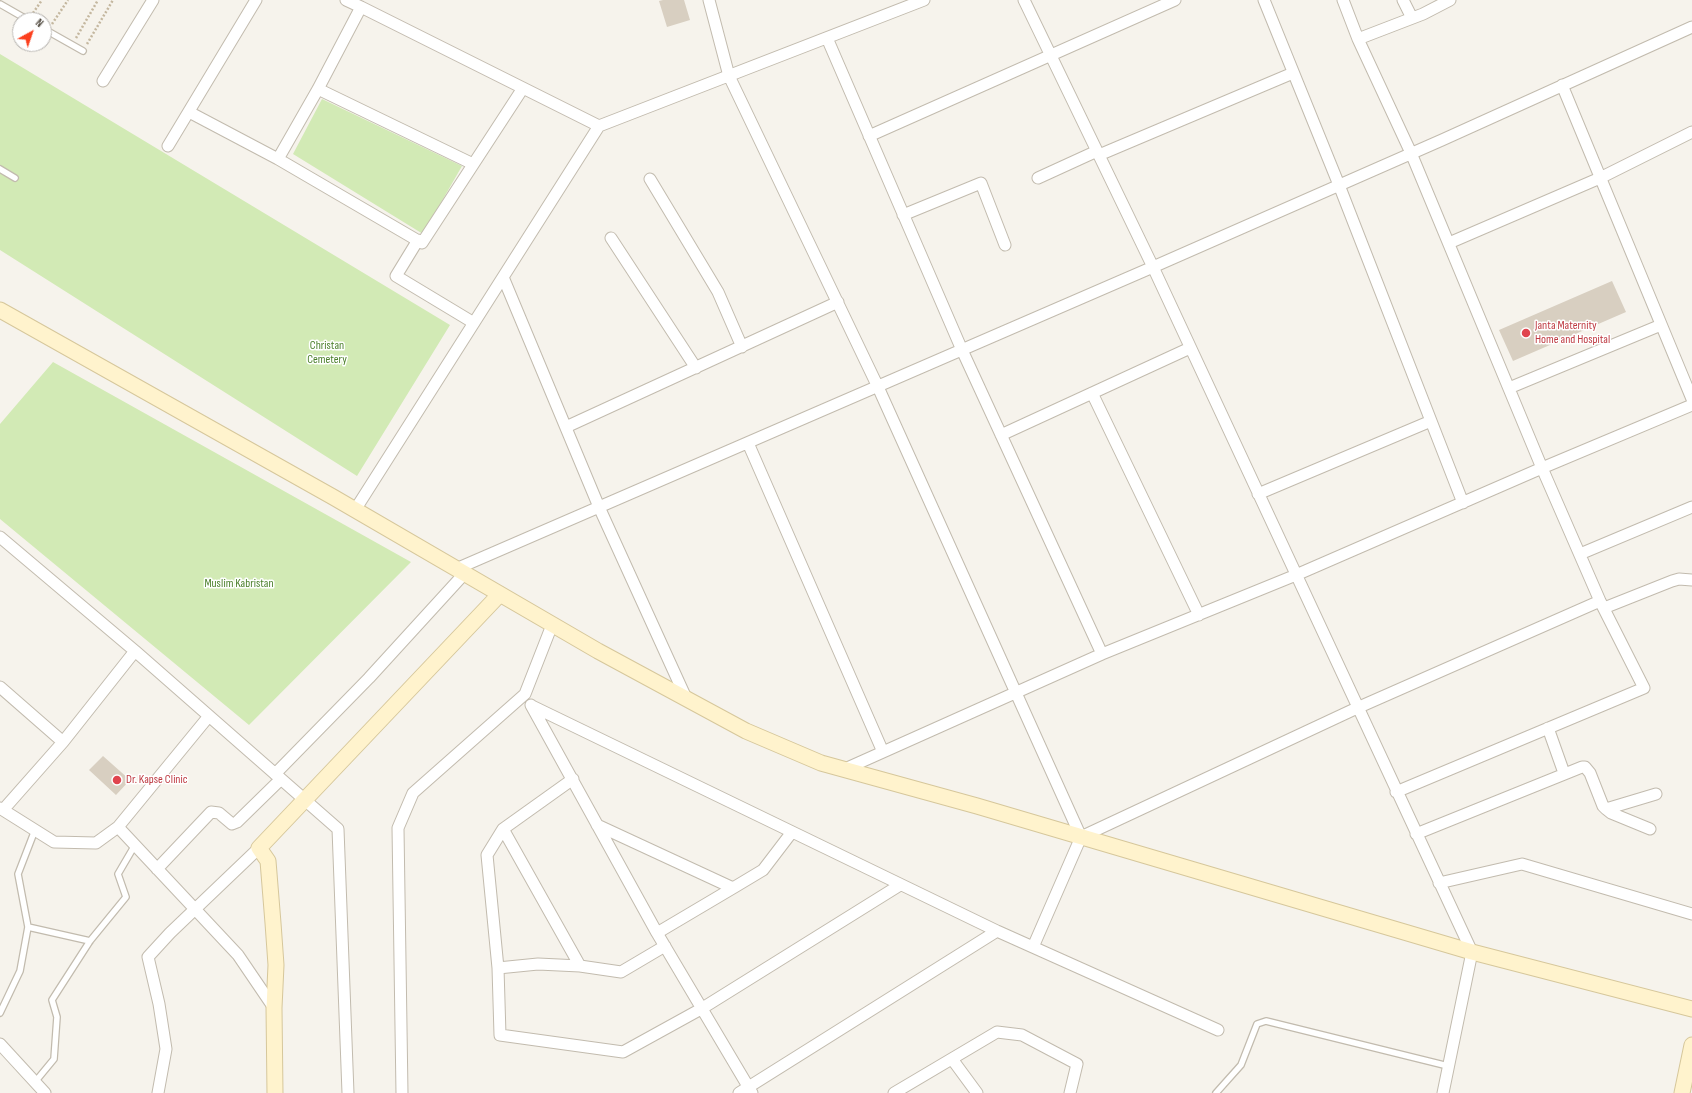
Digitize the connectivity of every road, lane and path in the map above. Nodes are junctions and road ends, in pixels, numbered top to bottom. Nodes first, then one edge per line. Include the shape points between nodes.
1 (42, 0) edge
2 (68, 0) edge
3 (98, 0) edge
4 (113, 0) edge
5 (154, 0) edge
6 (256, 0) edge
7 (346, 0) edge
8 (709, 0) edge
9 (924, 0) edge
10 (1024, 0) edge
11 (1175, 0) edge
12 (1264, 0) edge
13 (1343, 0) edge
14 (1403, 0) edge
15 (1450, 0) edge
16 (0, 4) edge
17 (360, 8) junction
18 (14, 12) edge
19 (34, 12) edge
20 (1412, 18) junction
21 (52, 22) edge
22 (1692, 27) edge
23 (52, 33) edge
24 (827, 38) junction
25 (1358, 39) junction
26 (72, 45) junction
27 (83, 51) joint
28 (1051, 56) junction
29 (1294, 74) junction
30 (729, 76) junction
31 (103, 81) dead end
32 (1562, 85) junction
33 (523, 88) junction
34 (318, 89) junction
35 (188, 112) junction
36 (599, 126) junction
37 (1692, 132) edge
38 (869, 136) junction
39 (168, 146) dead end
40 (1098, 153) junction
41 (1412, 153) junction
42 (278, 159) junction
43 (473, 164) junction
44 (0, 169) edge
45 (15, 178) dead end
46 (1038, 178) dead end
47 (1600, 178) junction
48 (650, 179) dead end
49 (1339, 185) junction
50 (904, 216) junction
51 (611, 238) dead end
52 (418, 240) junction
53 (1448, 243) junction
54 (1005, 245) dead end
55 (1153, 267) junction
56 (504, 277) junction
57 (838, 302) junction
58 (0, 310) edge
59 (474, 323) junction
60 (1661, 324) junction
61 (742, 347) junction
62 (1190, 348) junction
63 (962, 350) junction
64 (696, 368) junction
65 (878, 387) junction
66 (1509, 388) junction
67 (1092, 393) junction
68 (1692, 399) edge
69 (1692, 405) edge
70 (1431, 421) junction
71 (566, 428) junction
72 (1001, 435) junction
73 (748, 443) junction
74 (1542, 468) junction
75 (1258, 494) junction
76 (1463, 503) junction
77 (599, 507) junction
78 (1692, 507) edge
79 (355, 510) junction
80 (0, 537) edge
81 (1580, 554) junction
82 (460, 571) junction
83 (1296, 575) junction
84 (1692, 580) edge
85 (500, 594) junction
86 (1602, 604) junction
87 (1199, 615) junction
88 (552, 625) junction
89 (135, 651) junction
90 (1102, 654) junction
91 (0, 687) edge
92 (1016, 692) junction
93 (525, 694) junction
94 (686, 698) junction
95 (532, 706) junction
96 (1357, 708) junction
97 (209, 716) junction
98 (1548, 728) junction
99 (63, 742) junction
100 (883, 752) junction
101 (844, 769) junction
102 (1564, 773) junction
103 (278, 776) junction
104 (573, 779) junction
105 (1396, 792) junction
106 (1656, 794) dead end
107 (305, 800) junction
108 (1, 809) edge
109 (1606, 809) junction
110 (597, 825) junction
111 (118, 827) junction
112 (1650, 828) dead end
113 (503, 829) junction
114 (35, 830) junction
115 (792, 832) junction
116 (1416, 834) junction
117 (1081, 837) junction
118 (135, 845) junction
119 (259, 848) junction
120 (157, 869) junction
121 (1439, 883) junction
122 (900, 885) junction
123 (732, 888) junction
124 (196, 910) junction
125 (1692, 914) edge
126 (28, 926) junction
127 (997, 931) junction
128 (657, 933) junction
129 (90, 941) junction
130 (665, 946) junction
131 (1033, 947) junction
132 (1472, 952) junction
133 (580, 966) junction
134 (498, 968) junction
135 (274, 1008) junction
136 (701, 1009) junction
137 (1692, 1009) edge
138 (0, 1013) edge
139 (1218, 1030) dead end
140 (0, 1044) edge
141 (1692, 1045) edge
142 (952, 1059) junction
143 (1448, 1066) junction
144 (35, 1082) junction
145 (746, 1091) edge
146 (45, 1093) edge
147 (158, 1093) edge
148 (275, 1093) edge
149 (348, 1093) edge
150 (402, 1093) edge
151 (894, 1093) edge
152 (977, 1093) edge
153 (1070, 1093) edge
154 (1216, 1093) edge
155 (1443, 1093) edge
156 (1682, 1093) edge

1 - 19 path
2 - 21 path
3 - 26 path
4 - 27 path
5 - 31 street
6 - 35 street
7 - 17 street
8 - 30 street
9 - 24 street
10 - 28 street
11 - 28 street
12 - 29 street
13 - 25 street
14 - 20 street
15 - 20 street
16 - 18 lane
17 - 33 street
17 - 34 street
20 - 25 street
22 - 32 street
23 - 26 lane
24 - 30 street
24 - 38 street
25 - 41 street
26 - 27 lane
28 - 38 street
28 - 40 street
29 - 40 street
29 - 49 street
30 - 36 street
30 - 57 street
32 - 41 street
32 - 47 street
33 - 36 street
33 - 43 street
34 - 42 street
34 - 43 street
35 - 39 street
35 - 42 street
36 - 56 street
37 - 47 street
38 - 50 street
40 - 46 street
40 - 55 street
41 - 49 street
41 - 53 street
42 - 52 street
43 - 52 street via 422,243
44 - 45 lane
47 - 53 street
47 - 60 street
48 - 61 street via 718,292
49 - 55 street
49 - 70 street
50 - 54 street via 981,183
50 - 63 street
51 - 64 street
52 - 59 street via 396,276
53 - 66 street
55 - 62 street
55 - 63 street
56 - 59 street
56 - 71 street
57 - 61 street
57 - 65 street
58 - 79 main road
59 - 79 street
60 - 66 street
60 - 68 street
61 - 64 street
62 - 67 street
62 - 75 street
63 - 65 street
63 - 72 street
64 - 71 street
65 - 73 street
65 - 92 street
66 - 74 street
67 - 72 street
67 - 87 street
69 - 74 street
70 - 75 street
70 - 76 street
71 - 77 street
72 - 90 street
73 - 77 street
73 - 100 street
74 - 76 street
74 - 81 street
75 - 83 street
76 - 83 street
77 - 82 street
77 - 94 street
78 - 81 street
79 - 82 main road
80 - 89 street
81 - 86 street
82 - 85 main road
82 - 103 street via 369,678
83 - 87 street
83 - 96 street
84 - 86 street via 1672,581
85 - 88 main road
85 - 107 main road
86 - 96 street
86 - 98 street via 1644,688
87 - 90 street
88 - 93 street
88 - 94 main road
89 - 97 street
89 - 99 street
90 - 92 street
91 - 99 street
92 - 100 street
92 - 117 street
93 - 95 street
93 - 150 street via 413,793 398,828
94 - 101 main road via 746,731 821,763
95 - 104 street
95 - 115 street
96 - 105 street
96 - 117 street
97 - 103 street
97 - 111 street
98 - 102 street
98 - 105 street
99 - 108 street
100 - 101 street
101 - 117 main road
102 - 109 street via 1585,767
102 - 116 street
103 - 107 street
103 - 120 street via 237,822 232,824 219,813 211,812
104 - 110 street
104 - 113 street
105 - 116 street
106 - 109 street
107 - 119 main road
107 - 149 street via 338,830
108 - 114 street
109 - 112 street via 1610,813
110 - 123 street
110 - 128 street
111 - 114 street via 96,842 54,842
111 - 118 street
113 - 133 street
113 - 134 street via 487,855
114 - 126 lane via 18,874
115 - 122 street
115 - 123 street via 762,870
116 - 121 street
117 - 131 street
117 - 132 main road
118 - 120 street
118 - 129 lane via 118,874 126,897
119 - 124 street
119 - 135 main road via 268,861 276,965
120 - 124 street
121 - 125 street via 1522,864
121 - 132 street
122 - 127 street
122 - 136 street
123 - 128 street
124 - 135 street via 238,955
124 - 147 street via 148,957 166,1049
126 - 129 lane
126 - 138 lane via 20,971
127 - 131 street
127 - 145 street
128 - 130 street
129 - 144 lane via 52,1000 57,1017 54,1059
130 - 133 street via 621,972
130 - 136 street
131 - 139 street
132 - 137 main road
132 - 143 street
133 - 134 street via 538,964
134 - 136 street via 500,1035 623,1052
135 - 148 main road
136 - 145 street
140 - 144 street
141 - 156 main road
142 - 151 street
142 - 152 street
142 - 153 street via 997,1032 1022,1035 1077,1064
143 - 154 lane via 1266,1020 1257,1024 1241,1065
143 - 155 street
144 - 146 street

